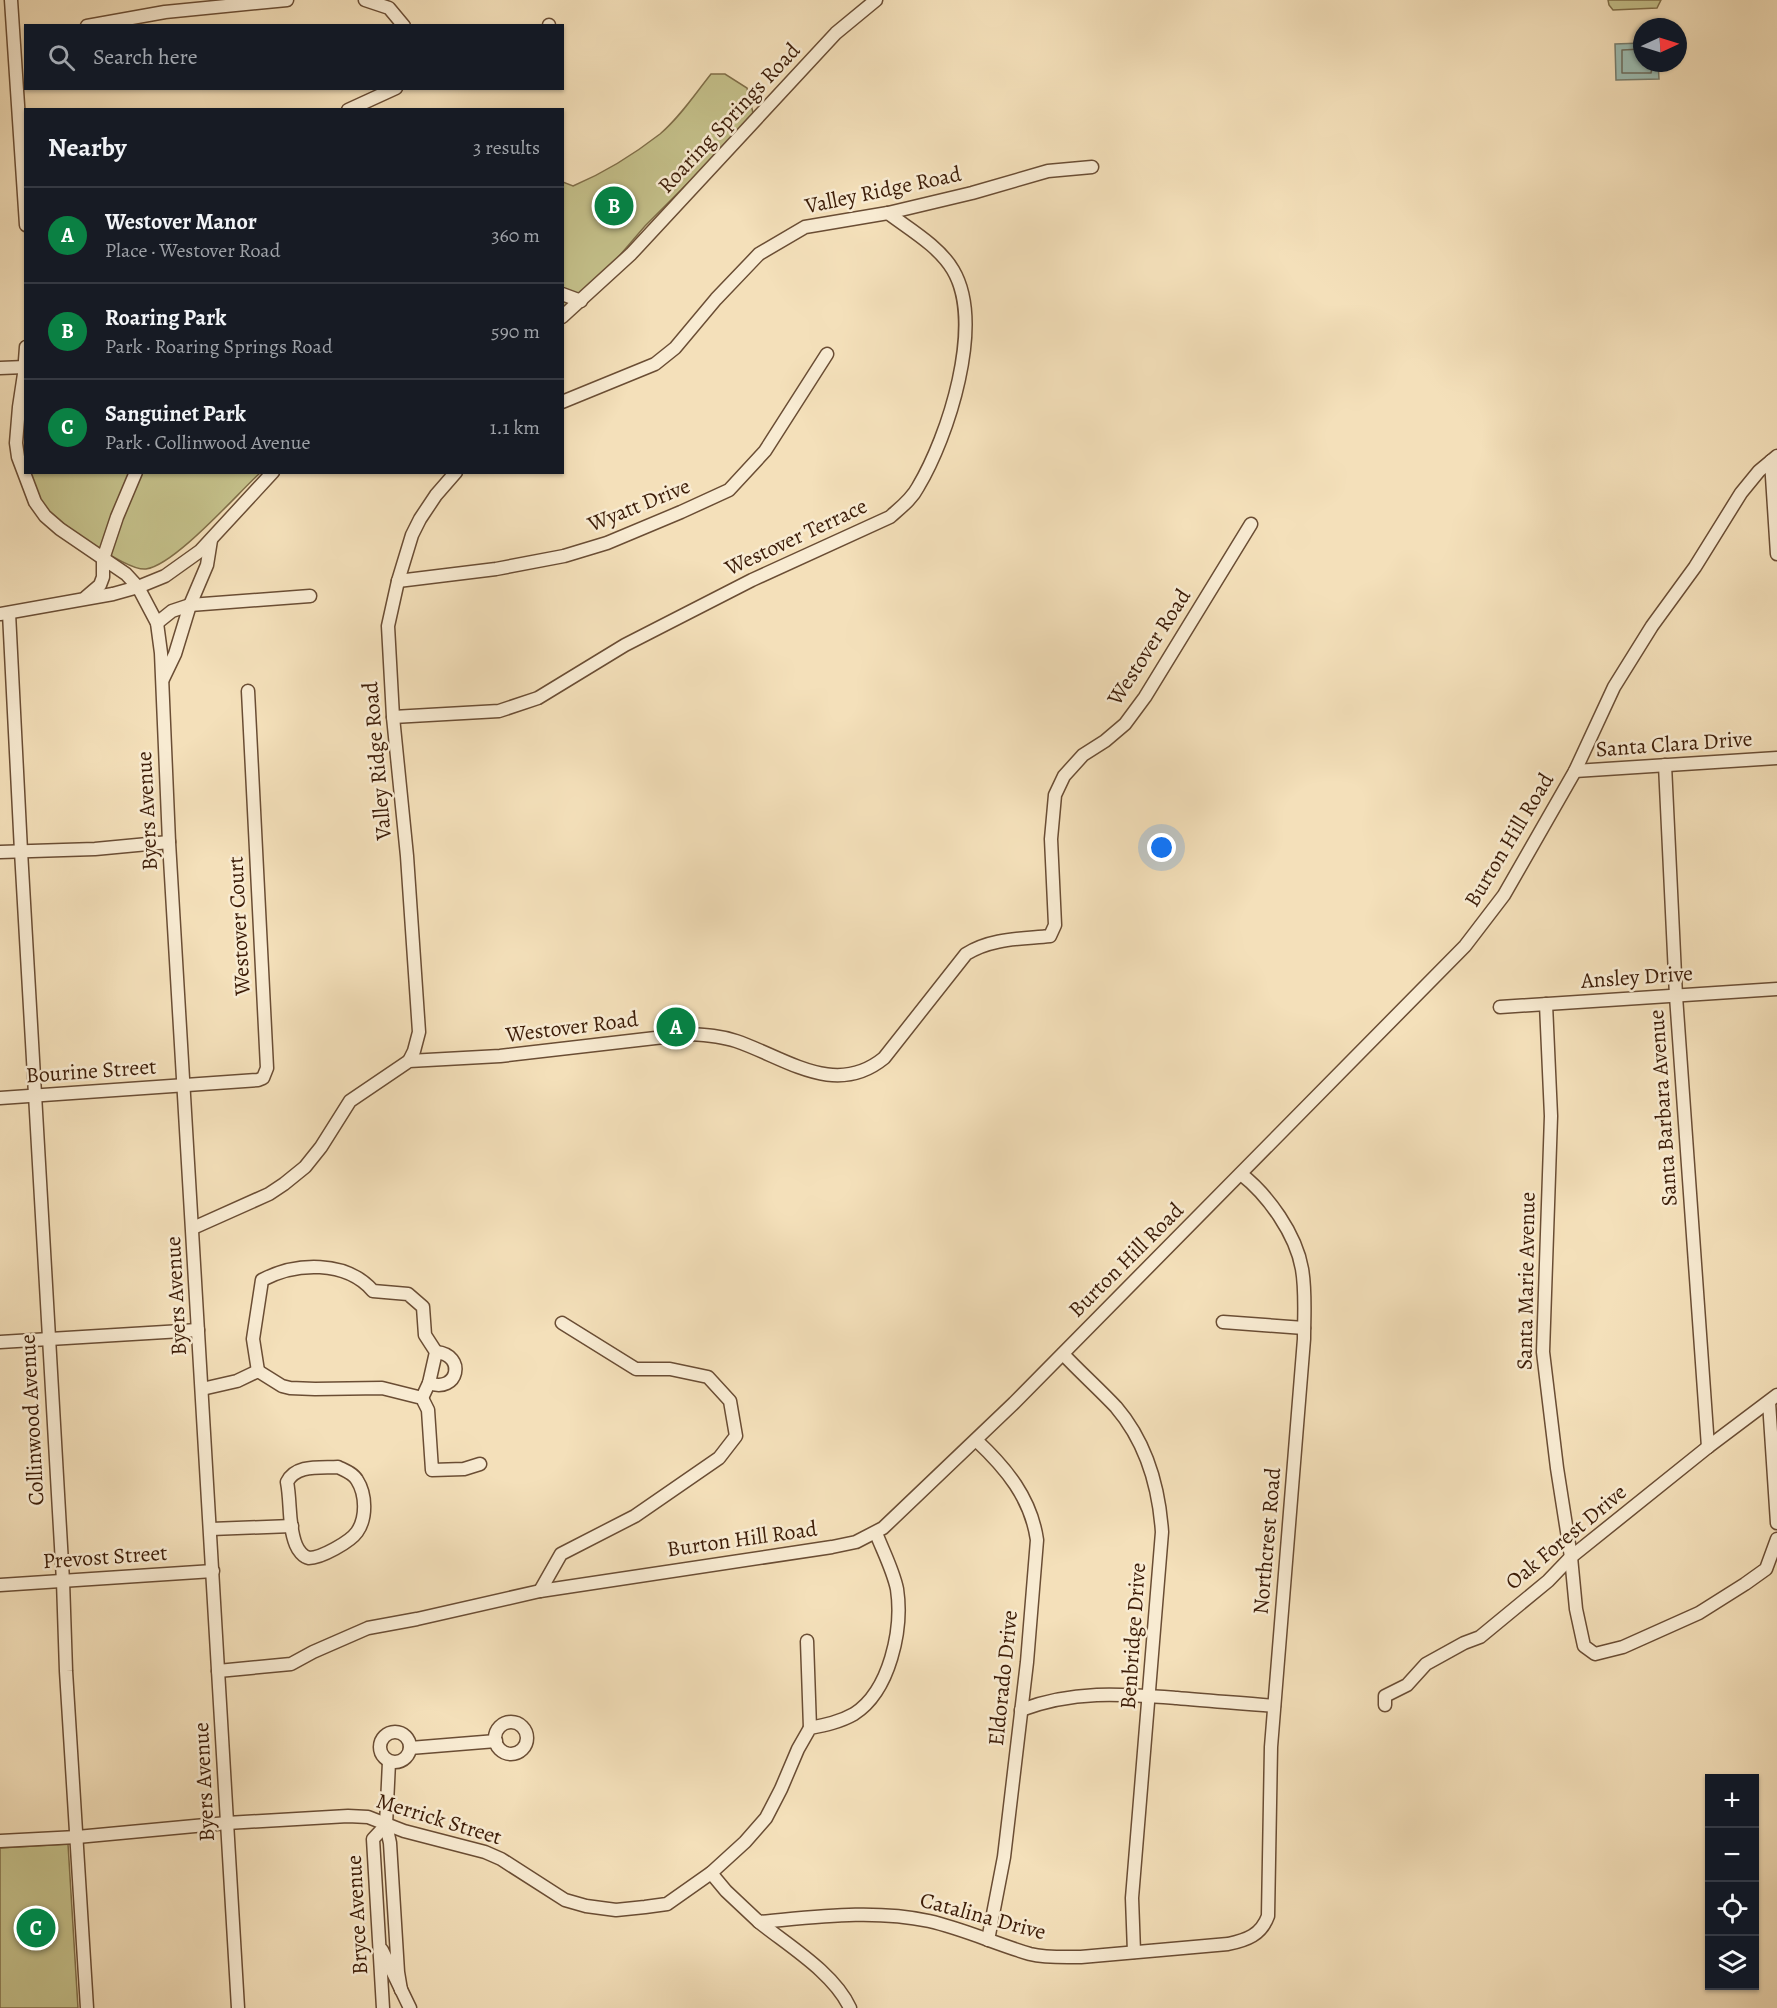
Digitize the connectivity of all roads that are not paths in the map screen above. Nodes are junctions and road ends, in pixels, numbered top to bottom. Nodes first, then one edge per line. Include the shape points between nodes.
1 (11, 0) edge
2 (287, 0) edge
3 (365, 0) edge
4 (876, 0) edge
5 (98, 24) edge
6 (402, 24) edge
7 (20, 38) edge
8 (392, 90) edge
9 (352, 108) edge
10 (22, 130) edge
11 (1092, 167) dead end
12 (24, 178) edge
13 (888, 213) junction
14 (564, 295) edge
15 (581, 301) junction
16 (564, 315) edge
17 (827, 354) dead end
18 (24, 367) edge
19 (0, 368) edge
20 (24, 375) edge
21 (564, 401) edge
22 (1774, 458) edge
23 (135, 474) edge
24 (271, 474) edge
25 (454, 474) edge
26 (1251, 524) dead end
27 (211, 540) junction
28 (1777, 554) edge
29 (103, 559) junction
30 (398, 581) junction
31 (138, 587) junction
32 (310, 596) dead end
33 (82, 599) junction
34 (190, 605) junction
35 (5, 614) edge
36 (157, 623) junction
37 (162, 680) junction
38 (248, 691) dead end
39 (393, 717) junction
40 (1777, 758) edge
41 (1665, 765) junction
42 (1575, 771) junction
43 (169, 842) junction
44 (21, 851) junction
45 (0, 852) edge
46 (1777, 989) edge
47 (1676, 996) junction
48 (1546, 1004) junction
49 (1500, 1007) dead end
50 (409, 1061) junction
51 (184, 1086) junction
52 (35, 1096) junction
53 (0, 1098) edge
54 (1240, 1174) junction
55 (193, 1228) junction
56 (1223, 1322) dead end
57 (562, 1323) dead end
58 (1304, 1328) junction
59 (198, 1330) junction
60 (48, 1338) junction
61 (0, 1342) edge
62 (436, 1352) junction
63 (1063, 1354) junction
64 (258, 1371) junction
65 (429, 1383) junction
66 (202, 1389) junction
67 (422, 1398) junction
68 (1773, 1398) edge
69 (976, 1440) junction
70 (1708, 1447) junction
71 (480, 1464) dead end
72 (1777, 1523) edge
73 (292, 1526) junction
74 (211, 1529) junction
75 (876, 1533) junction
76 (1777, 1539) edge
77 (1571, 1557) junction
78 (213, 1571) junction
79 (63, 1581) junction
80 (0, 1585) edge
81 (540, 1591) junction
82 (807, 1641) dead end
83 (218, 1671) junction
84 (1150, 1696) junction
85 (1385, 1704) dead end
86 (1274, 1706) junction
87 (1021, 1710) junction
88 (810, 1728) junction
89 (496, 1742) dead end
90 (410, 1748) junction
91 (389, 1762) junction
92 (227, 1823) junction
93 (386, 1825) junction
94 (77, 1836) junction
95 (0, 1841) edge
96 (711, 1873) junction
97 (759, 1922) junction
98 (1261, 1929) joint
99 (988, 1940) junction
100 (379, 1944) junction
101 (1134, 1952) junction
102 (401, 1990) junction
103 (87, 2008) edge
104 (238, 2008) edge
105 (383, 2008) edge
106 (410, 2008) edge
107 (850, 2008) edge

1 - 7 street
2 - 5 street via 165,12
3 - 6 street via 389,8
4 - 15 street, Roaring Springs Road via 836,33 631,254
7 - 10 street
8 - 9 street
10 - 12 street
11 - 13 street, Valley Ridge Road via 1048,171
13 - 21 street, Valley Ridge Road via 805,227 759,254 664,358
13 - 39 street, Westover Terrace via 946,259 960,285 965,318 964,358 946,429 918,489 907,501 890,517 635,639 538,698 499,711
14 - 15 street
15 - 16 street, Roaring Springs Road
17 - 30 street, Wyatt Drive via 765,451 729,490 607,543 564,556
18 - 19 street
20 - 29 street via 16,443 24,476 45,516
22 - 28 street
22 - 42 street, Burton Hill Road via 1742,493 1652,626 1614,687
23 - 29 street
24 - 27 street
25 - 30 street, Valley Ridge Road via 420,519
26 - 50 street, Westover Road via 1125,724 1083,755 1064,776 1055,795 1051,838 1055,925 1050,936 997,941 966,954 884,1058 870,1069 830,1076 735,1041 690,1034 500,1056
27 - 31 street via 184,564
27 - 34 street via 207,565
29 - 31 street
29 - 33 street via 100,585
30 - 39 street, Valley Ridge Road via 388,626
31 - 33 street
31 - 36 street, Byers Avenue
32 - 34 street
33 - 35 street
34 - 36 street via 172,611
34 - 37 street via 175,654
35 - 44 street, Collinwood Avenue
36 - 37 street, Byers Avenue
37 - 43 street, Byers Avenue
38 - 51 street, Westover Court via 267,1068 258,1080
39 - 50 street, Valley Ridge Road via 419,1032
40 - 41 street, Santa Clara Drive
41 - 42 street, Santa Clara Drive
41 - 47 street, Santa Barbara Avenue
42 - 54 street, Burton Hill Road via 1504,895 1472,937
43 - 44 street
43 - 51 street, Byers Avenue
44 - 45 street
44 - 52 street, Collinwood Avenue
46 - 47 street, Ansley Drive
47 - 48 street, Ansley Drive
47 - 70 street, Santa Barbara Avenue
48 - 49 street, Ansley Drive
48 - 77 street, Santa Marie Avenue via 1551,1116 1543,1352
50 - 55 street via 350,1101 321,1148 284,1184
51 - 52 street, Bourine Street
51 - 55 street, Byers Avenue
52 - 53 street, Bourine Street
52 - 60 street, Collinwood Avenue
54 - 58 street, Northcrest Road via 1266,1197 1293,1242 1302,1267
54 - 63 street, Burton Hill Road
55 - 59 street, Byers Avenue
56 - 58 street
57 - 81 street via 636,1369 670,1369 708,1377 730,1401 736,1436 719,1458 634,1516 561,1554
58 - 86 street, Northcrest Road
59 - 60 street
59 - 66 street, Byers Avenue
60 - 61 street
60 - 79 street, Collinwood Avenue
62 - 64 street via 425,1335 423,1307 408,1294 373,1291 348,1272 311,1267 278,1272 262,1280 253,1339
62 - 65 street
62 - 65 street via 451,1357 455,1373 445,1385
63 - 69 street, Burton Hill Road
63 - 84 street, Benbridge Drive via 1121,1414 1141,1444 1150,1468 1162,1532
64 - 66 street via 237,1382
64 - 67 street via 290,1388 382,1388
65 - 67 street
66 - 74 street, Byers Avenue
67 - 71 street via 428,1410 432,1470
68 - 70 street, Oak Forest Drive
68 - 72 street
69 - 75 street, Burton Hill Road
69 - 87 street, Eldorado Drive via 1014,1481 1035,1525
70 - 77 street, Oak Forest Drive
73 - 73 street via 287,1482 291,1474 299,1469 338,1467 357,1479 365,1508 358,1531 348,1542 308,1558 296,1545
73 - 74 street
74 - 78 street, Byers Avenue
75 - 81 street, Burton Hill Road via 832,1547
75 - 88 street via 897,1590 898,1624 892,1653 884,1676 866,1704 837,1722
76 - 77 street, Santa Marie Avenue via 1766,1569 1717,1602 1623,1647 1595,1654 1584,1646
77 - 85 street, Oak Forest Drive via 1480,1637 1426,1664 1407,1685 1385,1696
78 - 79 street, Prevost Street
78 - 83 street, Byers Avenue
79 - 80 street, Prevost Street
79 - 94 street, Collinwood Avenue
81 - 83 street, Burton Hill Road via 368,1628 291,1664
82 - 88 street
83 - 92 street, Byers Avenue
84 - 86 street
84 - 87 street via 1077,1695
84 - 101 street, Benbridge Drive via 1132,1898
86 - 98 street, Northcrest Road via 1268,1916
87 - 99 street, Eldorado Drive via 1004,1857
88 - 96 street, Merrick Street via 766,1818
89 - 90 street
90 - 91 street via 407,1757
90 - 91 street via 406,1737 397,1732 386,1734 379,1743 380,1754
91 - 93 street, Bryce Avenue
92 - 93 street, Merrick Street via 348,1816 368,1817
92 - 94 street, Merrick Street
92 - 104 street, Byers Avenue
93 - 96 street, Merrick Street via 493,1856 565,1900 586,1906 616,1910 667,1904
93 - 100 street, Bryce Avenue via 373,1839
93 - 102 street, Bryce Avenue
94 - 95 street, Merrick Street
94 - 103 street, Collinwood Avenue
96 - 97 street
97 - 99 street, Catalina Drive via 822,1915 888,1914
97 - 107 street via 825,1975
98 - 101 street, Catalina Drive via 1247,1940 1228,1944
99 - 101 street, Catalina Drive via 1032,1954 1057,1957
100 - 102 street
100 - 105 street, Bryce Avenue
102 - 106 street

